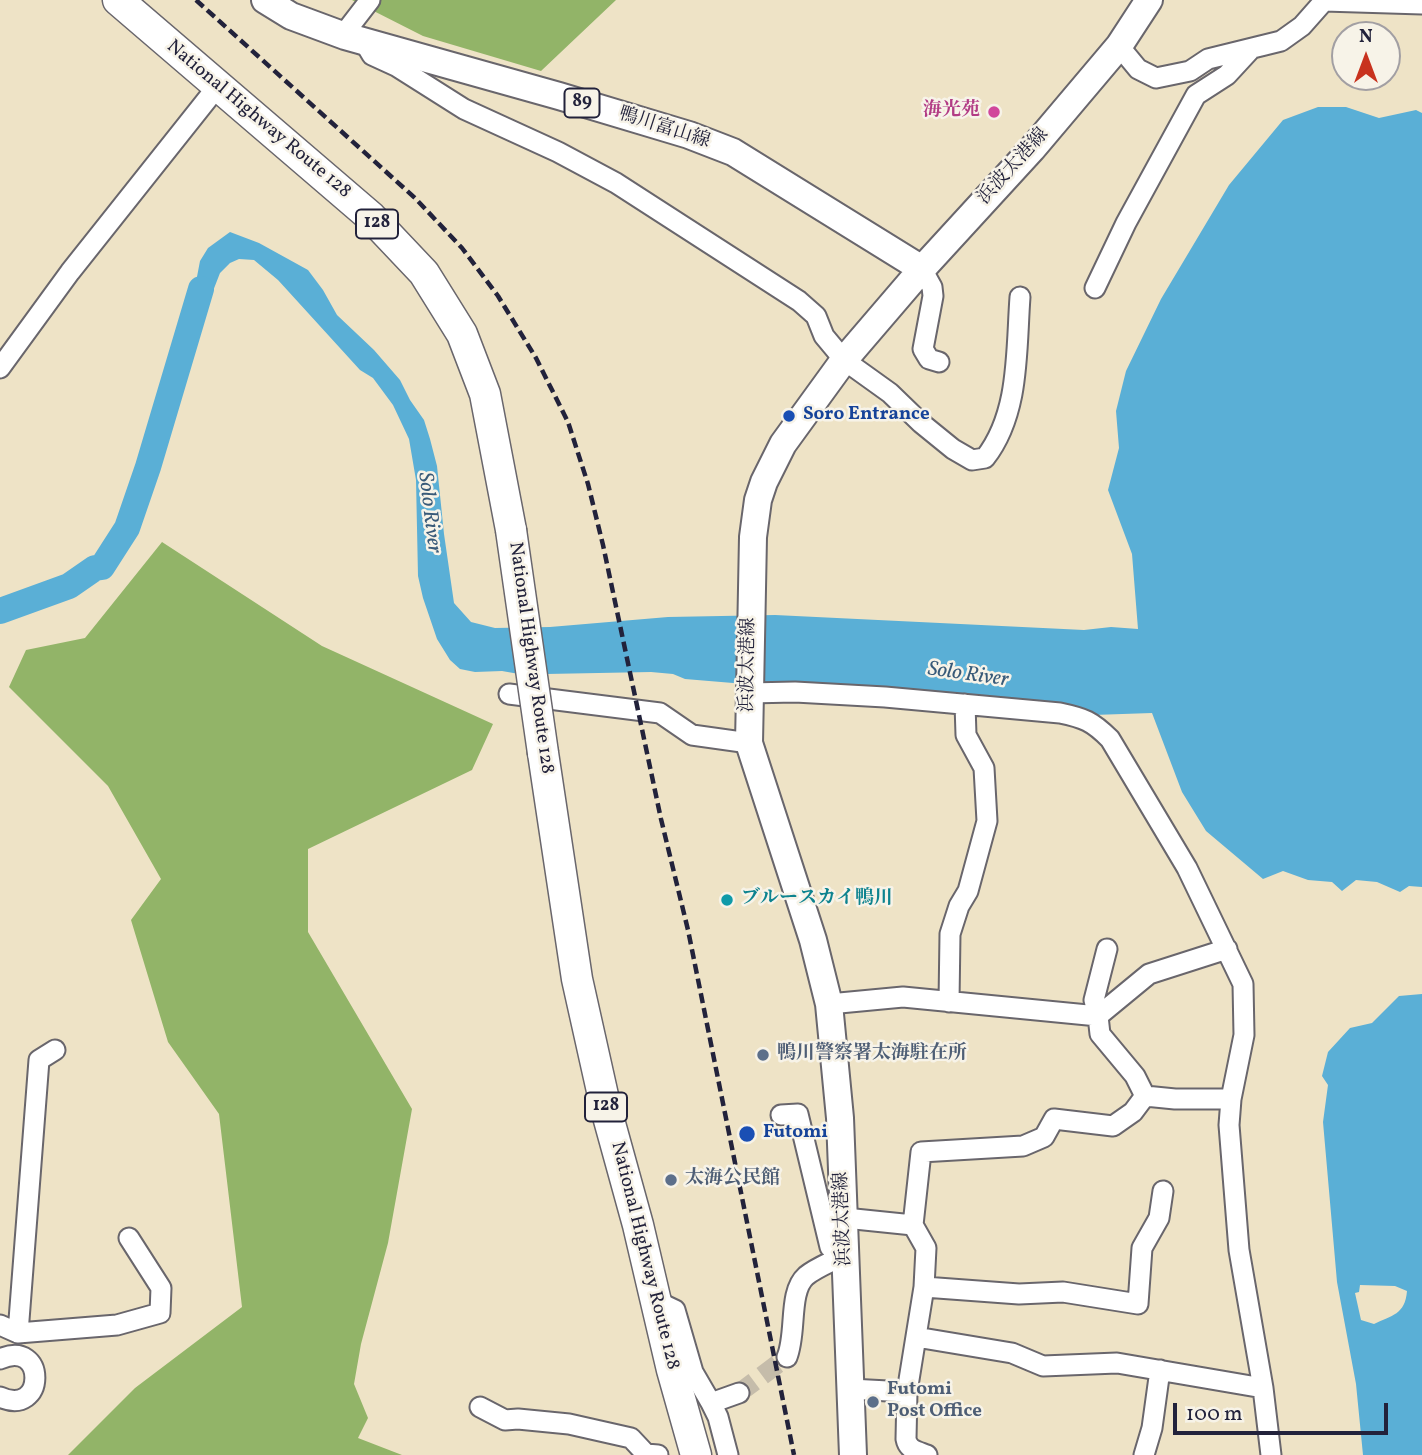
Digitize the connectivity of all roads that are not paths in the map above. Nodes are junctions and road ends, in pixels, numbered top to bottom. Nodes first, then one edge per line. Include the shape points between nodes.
1 (118, 0) edge
2 (265, 0) edge
3 (370, 0) edge
4 (1149, 0) edge
5 (1325, 1) edge
6 (1422, 4) edge
7 (353, 38) junction
8 (1119, 46) junction
9 (1251, 49) junction
10 (217, 87) junction
11 (922, 269) junction
12 (1095, 288) dead end
13 (1020, 297) dead end
14 (844, 360) junction
15 (939, 362) dead end
16 (0, 368) edge
17 (749, 689) junction
18 (509, 694) dead end
19 (965, 704) junction
20 (749, 743) junction
21 (1107, 949) dead end
22 (1227, 949) junction
23 (949, 1002) junction
24 (829, 1003) junction
25 (1098, 1016) junction
26 (55, 1049) dead end
27 (1145, 1096) junction
28 (1231, 1099) junction
29 (781, 1115) dead end
30 (1163, 1191) dead end
31 (845, 1218) junction
32 (913, 1225) junction
33 (129, 1238) dead end
34 (846, 1254) junction
35 (924, 1287) junction
36 (656, 1301) junction
37 (9, 1329) edge
38 (916, 1337) junction
39 (787, 1357) tunnel mouth
40 (0, 1359) edge
41 (1160, 1370) junction
42 (1263, 1388) junction
43 (850, 1389) junction
44 (907, 1392) junction
45 (739, 1393) tunnel mouth
46 (0, 1397) edge
47 (711, 1403) junction
48 (480, 1407) dead end
49 (658, 1455) edge
50 (696, 1455) edge
51 (728, 1455) edge
52 (853, 1455) edge
53 (927, 1455) edge
54 (1144, 1455) edge
55 (1271, 1455) edge

1 - 10 highway, National Highway Route 128 / 128
2 - 7 main road, 鴨川富山線 / 89 via 291,16
3 - 7 street
4 - 8 main road, 浜波太港線
5 - 6 street
5 - 9 street via 1281,41
7 - 11 main road, 鴨川富山線 / 89 via 689,135 733,152
7 - 14 street via 464,109 616,183 799,301 816,316 824,336
8 - 9 street via 1138,69 1156,78
8 - 11 main road, 浜波太港線
9 - 12 street via 1227,75 1196,94
10 - 16 street
10 - 36 highway, National Highway Route 128 / 128, bridge via 371,217 425,273 462,334 485,394 511,530 577,979
11 - 14 main road, 浜波太港線
11 - 15 street via 933,296 923,349 929,359
13 - 14 street via 1013,397 995,446 985,458 972,460 953,449 890,393
14 - 17 main road, 浜波太港線 via 790,434 764,482 752,537
17 - 19 street
17 - 20 main road, 浜波太港線
18 - 20 street via 660,713 692,734
19 - 22 street via 1060,713 1095,723 1110,738 1187,868
19 - 23 street via 966,734 984,768 987,821 968,891 950,934
20 - 24 main road, 浜波太港線
21 - 25 street via 1094,1000
22 - 25 street via 1149,974
22 - 28 street via 1243,985 1244,1035
23 - 24 street via 903,997
23 - 25 street
24 - 31 main road, 浜波太港線
25 - 27 street via 1100,1034 1135,1076
26 - 37 street via 39,1060
27 - 28 street
27 - 32 street via 1112,1126 1054,1119 1044,1137 1023,1146 921,1152
28 - 42 street via 1239,1250
29 - 34 street via 798,1114 830,1247
30 - 35 street via 1158,1218 1142,1248 1138,1304 1063,1292
31 - 32 street
31 - 34 main road, 浜波太港線
32 - 35 street via 926,1248
33 - 37 street via 161,1288 160,1313 117,1325
34 - 39 street via 807,1275 797,1288 793,1344
34 - 43 main road, 浜波太港線
35 - 38 street
36 - 47 street via 675,1310 693,1372
36 - 50 highway, National Highway Route 128 / 128
38 - 41 street via 1012,1353 1043,1366 1117,1363
38 - 44 street
40 - 46 street via 18,1355 36,1374 25,1398
41 - 42 street
41 - 54 street via 1153,1428
42 - 55 street
43 - 44 street
43 - 52 main road, 浜波太港線
44 - 53 street via 907,1446
45 - 47 street
47 - 51 street
48 - 49 street via 505,1420 569,1424 631,1438 646,1454

